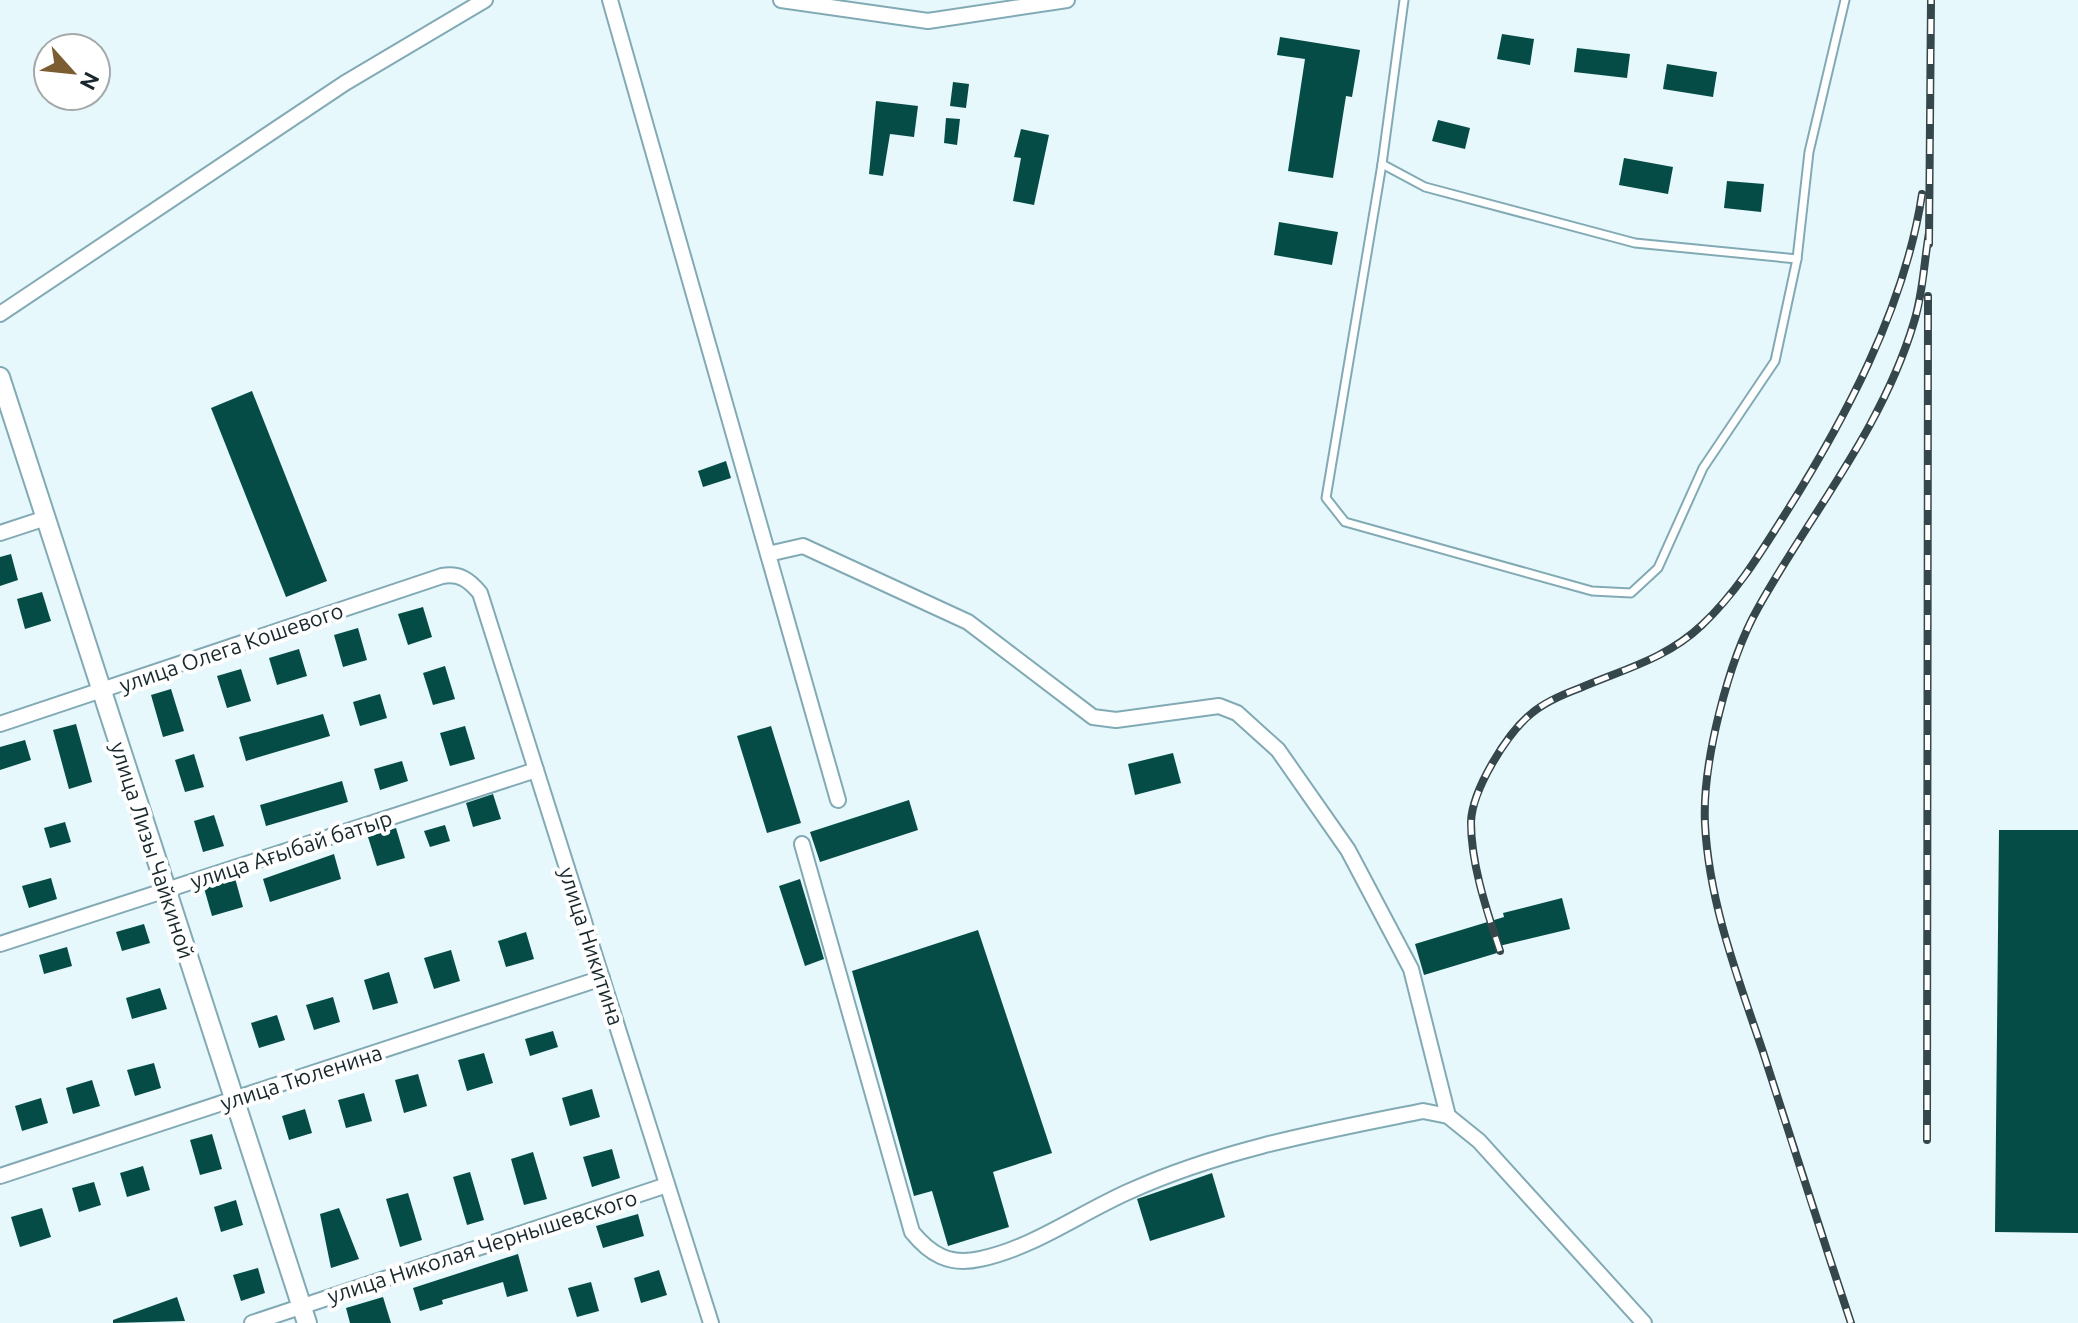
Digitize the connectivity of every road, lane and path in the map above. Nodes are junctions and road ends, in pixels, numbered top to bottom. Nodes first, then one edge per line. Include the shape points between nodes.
1 (485, 0) edge
2 (610, 0) edge
3 (781, 0) edge
4 (1067, 0) edge
5 (1404, 0) edge
6 (1845, 0) edge
7 (1382, 164) junction
8 (1797, 259) junction
9 (0, 314) edge
10 (0, 377) edge
11 (46, 518) junction
12 (0, 533) edge
13 (768, 554) junction
14 (462, 577) joint
15 (102, 691) junction
16 (0, 724) edge
17 (536, 770) junction
18 (838, 800) dead end
19 (802, 844) dead end
20 (166, 889) junction
21 (0, 944) edge
22 (602, 978) junction
23 (234, 1099) junction
24 (1448, 1116) junction
25 (0, 1176) edge
26 (667, 1185) junction
27 (304, 1315) edge
28 (252, 1323) edge
29 (711, 1323) edge
30 (1644, 1323) edge

1 - 9 street via 345,83
2 - 13 street
3 - 4 street via 928,21
5 - 7 lane
6 - 8 lane via 1809,152
7 - 8 lane via 1425,187 1635,243
7 - 8 lane via 1326,498 1345,522 1592,591 1631,593 1658,568 1703,468 1775,361
10 - 11 street, улица Лизы Чайкиной
11 - 12 street
11 - 15 street, улица Лизы Чайкиной
13 - 18 street
13 - 24 street via 803,546 968,622 1093,717 1116,720 1219,706 1237,713 1278,750 1348,850 1411,969
14 - 15 street, улица Олега Кошевого via 442,576
14 - 17 street, улица Никитина via 480,593
15 - 16 street, улица Олега Кошевого
15 - 20 street, улица Лизы Чайкиной
17 - 20 street, улица Ағыбай батыр
17 - 22 street, улица Никитина
19 - 24 street via 912,1232 930,1253 977,1260 1013,1249 1131,1190 1269,1142 1423,1111
20 - 21 street, улица Ағыбай батыр
20 - 23 street, улица Лизы Чайкиной
22 - 23 street, улица Тюленина
22 - 26 street, улица Никитина
23 - 25 street, улица Тюленина
23 - 27 street, улица Лизы Чайкиной
24 - 30 street via 1479,1141
26 - 27 street, улица Николая Чернышевского
26 - 29 street, улица Никитина
27 - 28 street, улица Николая Чернышевского

